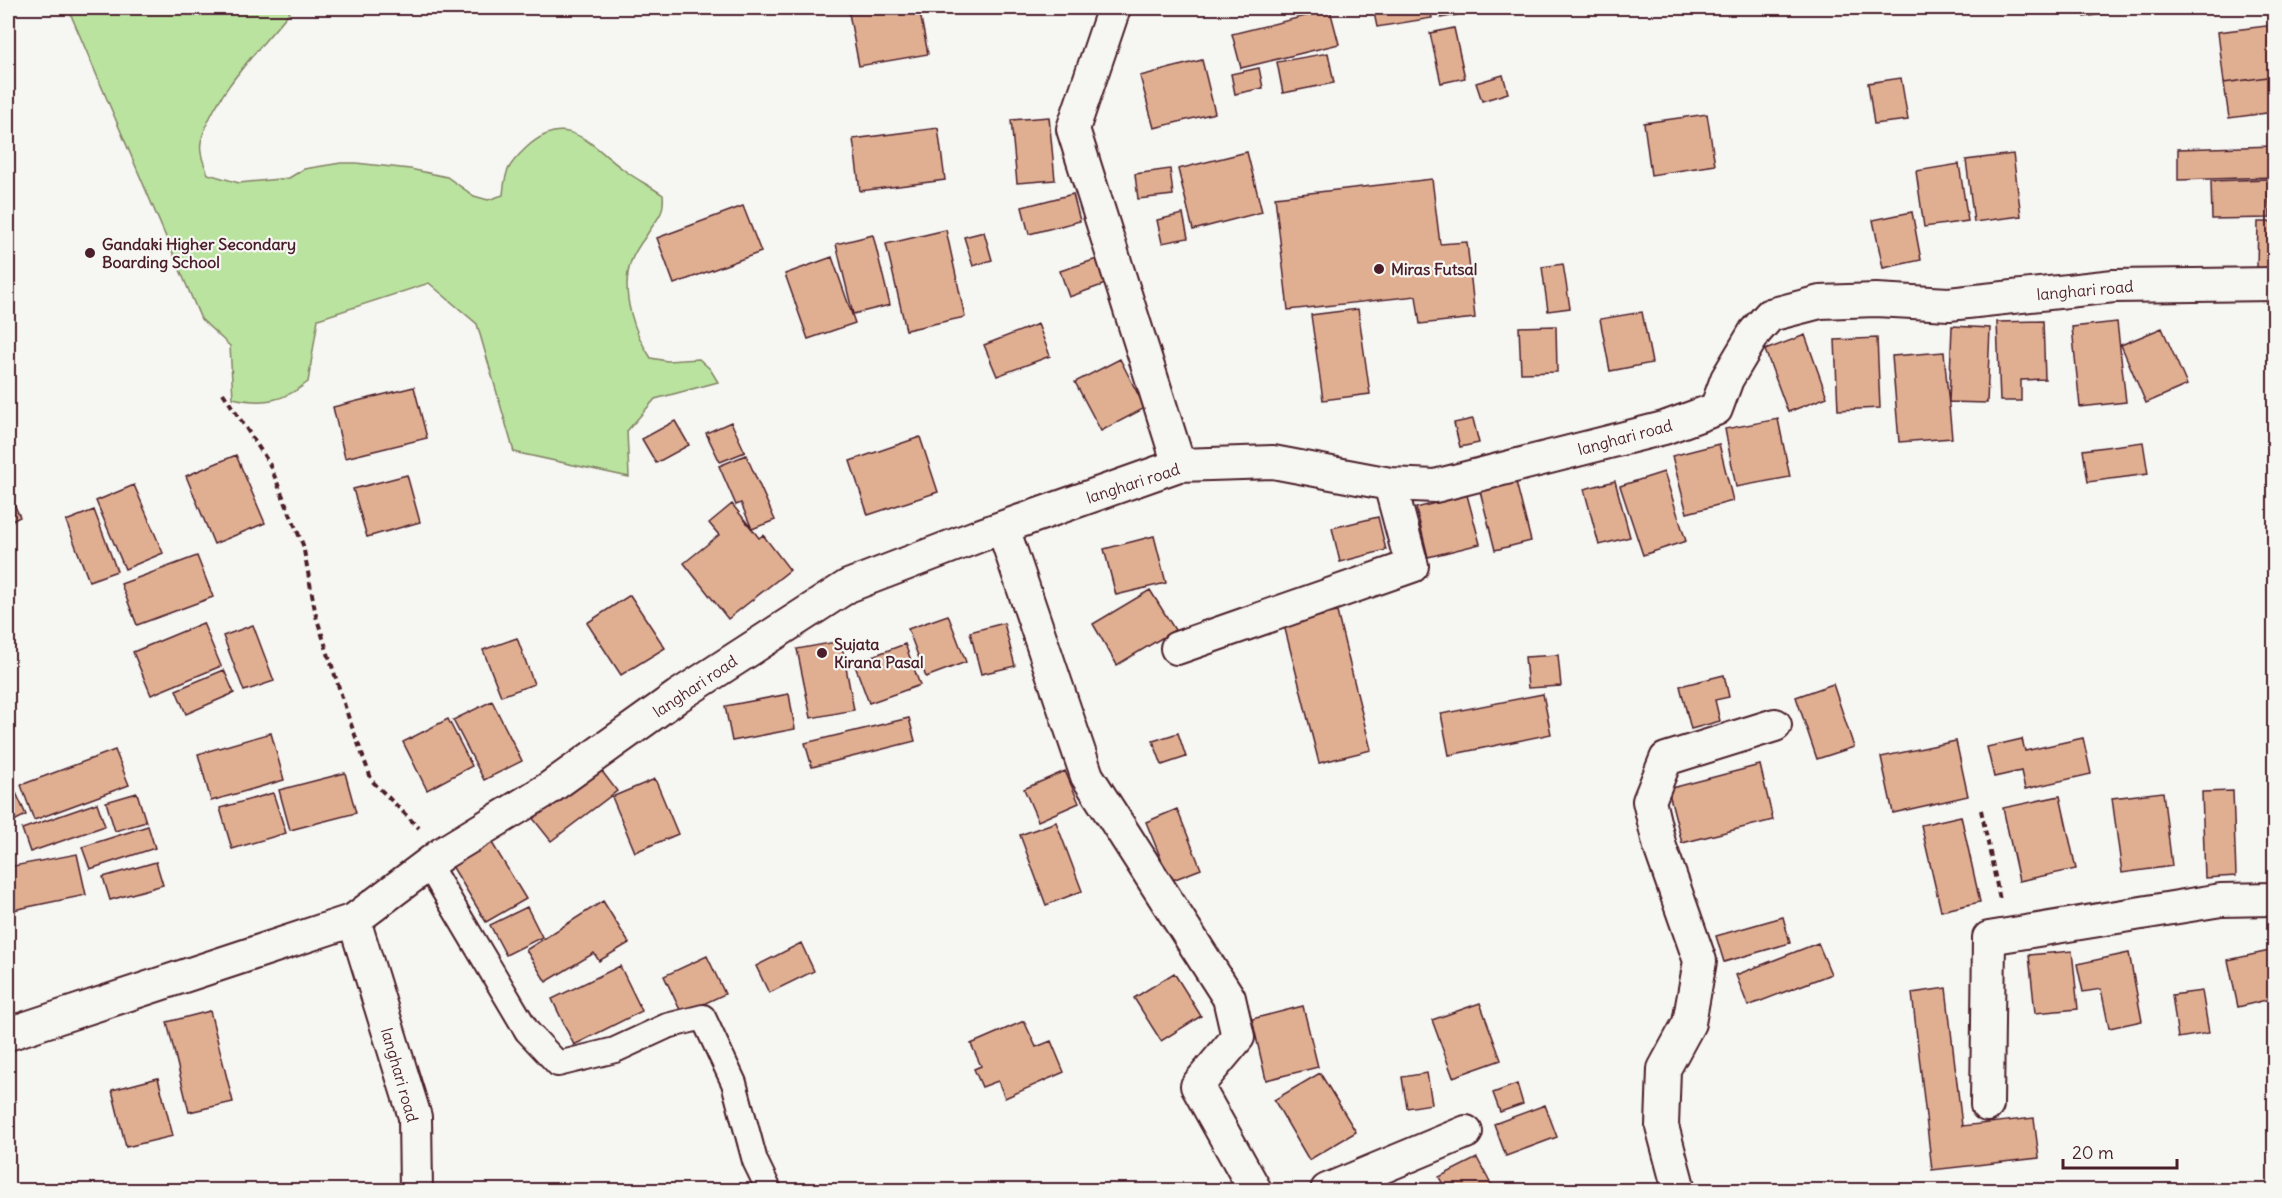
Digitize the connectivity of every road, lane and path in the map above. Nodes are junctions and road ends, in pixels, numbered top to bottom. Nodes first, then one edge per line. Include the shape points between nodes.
1 (1114, 8) edge
2 (2274, 284) edge
3 (223, 393) dead end
4 (1179, 465) junction
5 (1390, 484) junction
6 (1003, 528) junction
7 (1177, 648) dead end
8 (1775, 725) dead end
9 (1981, 810) dead end
10 (436, 859) junction
11 (2274, 898) edge
12 (354, 920) junction
13 (2007, 935) junction
14 (8, 1034) edge
15 (1988, 1105) dead end
16 (1466, 1132) dead end
17 (416, 1191) edge
18 (769, 1191) edge
19 (1255, 1191) edge
20 (1327, 1191) edge
21 (1679, 1191) edge

1 - 4 street via 1073,129
2 - 5 street, langhari road via 2114,286 1949,304 1820,302 1770,315 1727,379 1716,410 1664,428 1435,486
3 - 10 path via 269,463 303,545 316,615 372,781
4 - 5 street, langhari road via 1273,462
4 - 6 street, langhari road
5 - 7 street via 1412,566
6 - 10 street, langhari road via 848,586 678,696 548,789
6 - 19 street via 1088,776 1228,998 1238,1037 1197,1086
8 - 21 street via 1666,759 1649,801 1660,847 1700,961 1689,1023 1664,1069 1662,1126
9 - 13 path
10 - 12 street, langhari road
10 - 18 street via 527,1031 558,1064 615,1050 667,1026 703,1017 734,1083 755,1161
11 - 13 street via 2221,900
12 - 14 street
12 - 17 street, langhari road via 415,1117
13 - 15 street via 1989,938
16 - 20 street

